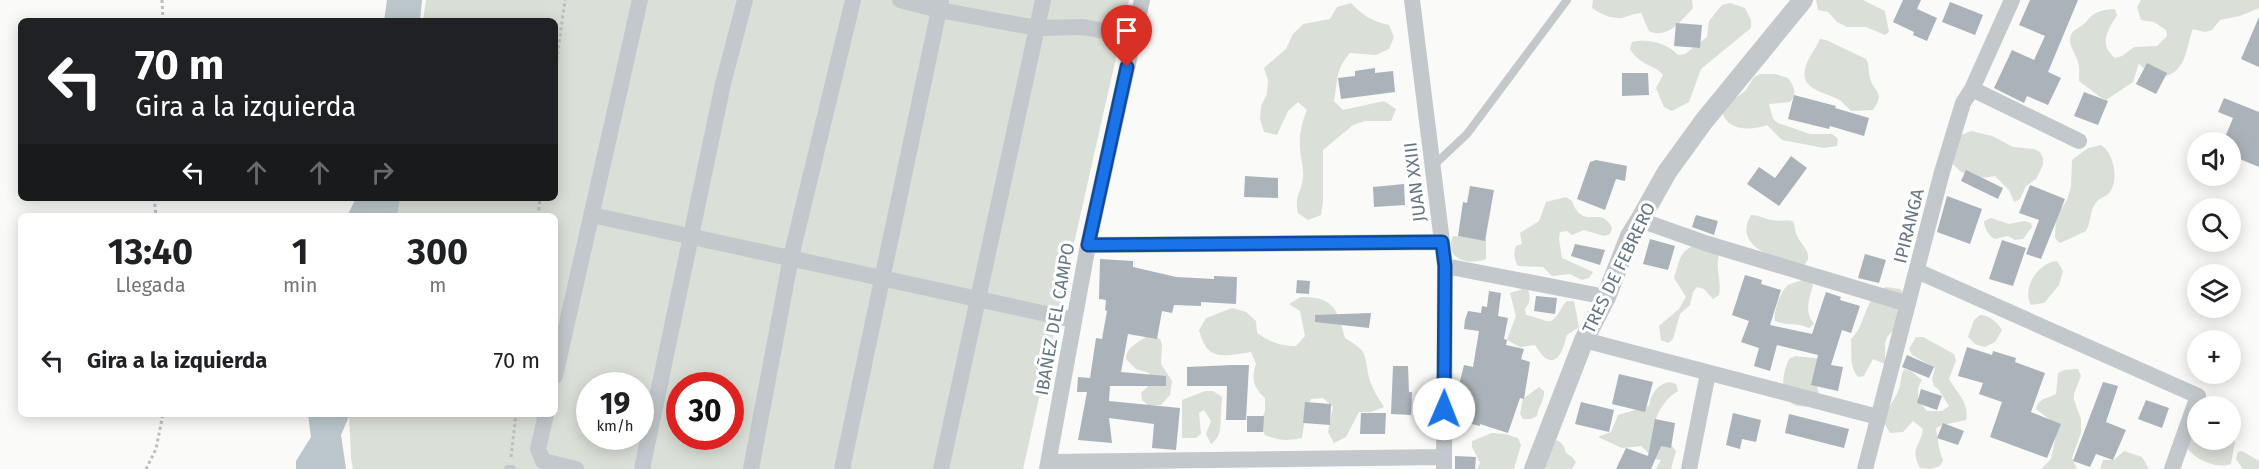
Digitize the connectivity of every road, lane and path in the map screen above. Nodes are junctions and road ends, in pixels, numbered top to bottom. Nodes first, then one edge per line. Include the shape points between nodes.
1 (162, 0) edge
2 (565, 0) edge
3 (640, 0) edge
4 (745, 0) edge
5 (853, 0) edge
6 (900, 0) edge
7 (1043, 0) edge
8 (1142, 0) edge
9 (1413, 0) edge
10 (1566, 0) edge
11 (1803, 0) edge
12 (2012, 0) edge
13 (940, 5) edge
14 (163, 18) edge
15 (1037, 28) junction
16 (1119, 34) dead end
17 (558, 50) edge
18 (1972, 89) junction
19 (2079, 141) dead end
20 (1434, 165) junction
21 (592, 215) junction
22 (1640, 220) junction
23 (690, 236) junction
24 (1442, 242) junction
25 (1088, 245) junction
26 (791, 257) junction
27 (1445, 266) junction
28 (1917, 271) junction
29 (882, 278) junction
30 (1606, 297) junction
31 (979, 299) junction
32 (1908, 304) junction
33 (1074, 320) junction
34 (1584, 340) junction
35 (558, 363) edge
36 (1708, 373) junction
37 (162, 417) edge
38 (516, 417) edge
39 (545, 417) edge
40 (1878, 417) junction
41 (1444, 463) edge
42 (1048, 465) edge
43 (146, 469) edge
44 (510, 469) edge
45 (576, 469) edge
46 (642, 469) edge
47 (751, 469) edge
48 (842, 469) edge
49 (941, 469) edge
50 (1534, 469) edge
51 (1689, 469) edge
52 (1865, 469) edge
53 (2172, 469) edge

1 - 14 path
2 - 17 path
3 - 21 street
4 - 23 street
5 - 26 street
6 - 13 street
7 - 15 street
8 - 25 street, IBAÑEZ DEL CAMPO
9 - 20 street, JUAN XXIII
10 - 20 lane via 1467,134
11 - 22 street, TRES DE FEBRERO via 1704,122 1667,172
12 - 18 street, IPIRANGA
13 - 15 street
13 - 29 street
15 - 16 street via 1083,27
15 - 31 street
18 - 19 street
18 - 28 street, IPIRANGA via 1963,103
20 - 24 street, JUAN XXIII
21 - 23 street
21 - 35 street
22 - 30 street, TRES DE FEBRERO
22 - 32 street
23 - 26 street
23 - 46 street
24 - 25 street
24 - 27 street, JUAN XXIII
25 - 33 street, IBAÑEZ DEL CAMPO
26 - 29 street
26 - 47 street
27 - 30 street
27 - 41 street, JUAN XXIII
28 - 32 street, IPIRANGA
28 - 53 street via 2198,396
29 - 31 street
29 - 48 street
30 - 34 street, TRES DE FEBRERO
31 - 33 street
31 - 49 street
32 - 40 street, IPIRANGA
33 - 42 street, IBAÑEZ DEL CAMPO
34 - 36 street
34 - 50 street, TRES DE FEBRERO
36 - 40 street
36 - 51 street
37 - 43 path via 156,449
38 - 44 path
39 - 45 street via 538,449 543,461
40 - 52 street, IPIRANGA
41 - 42 street

